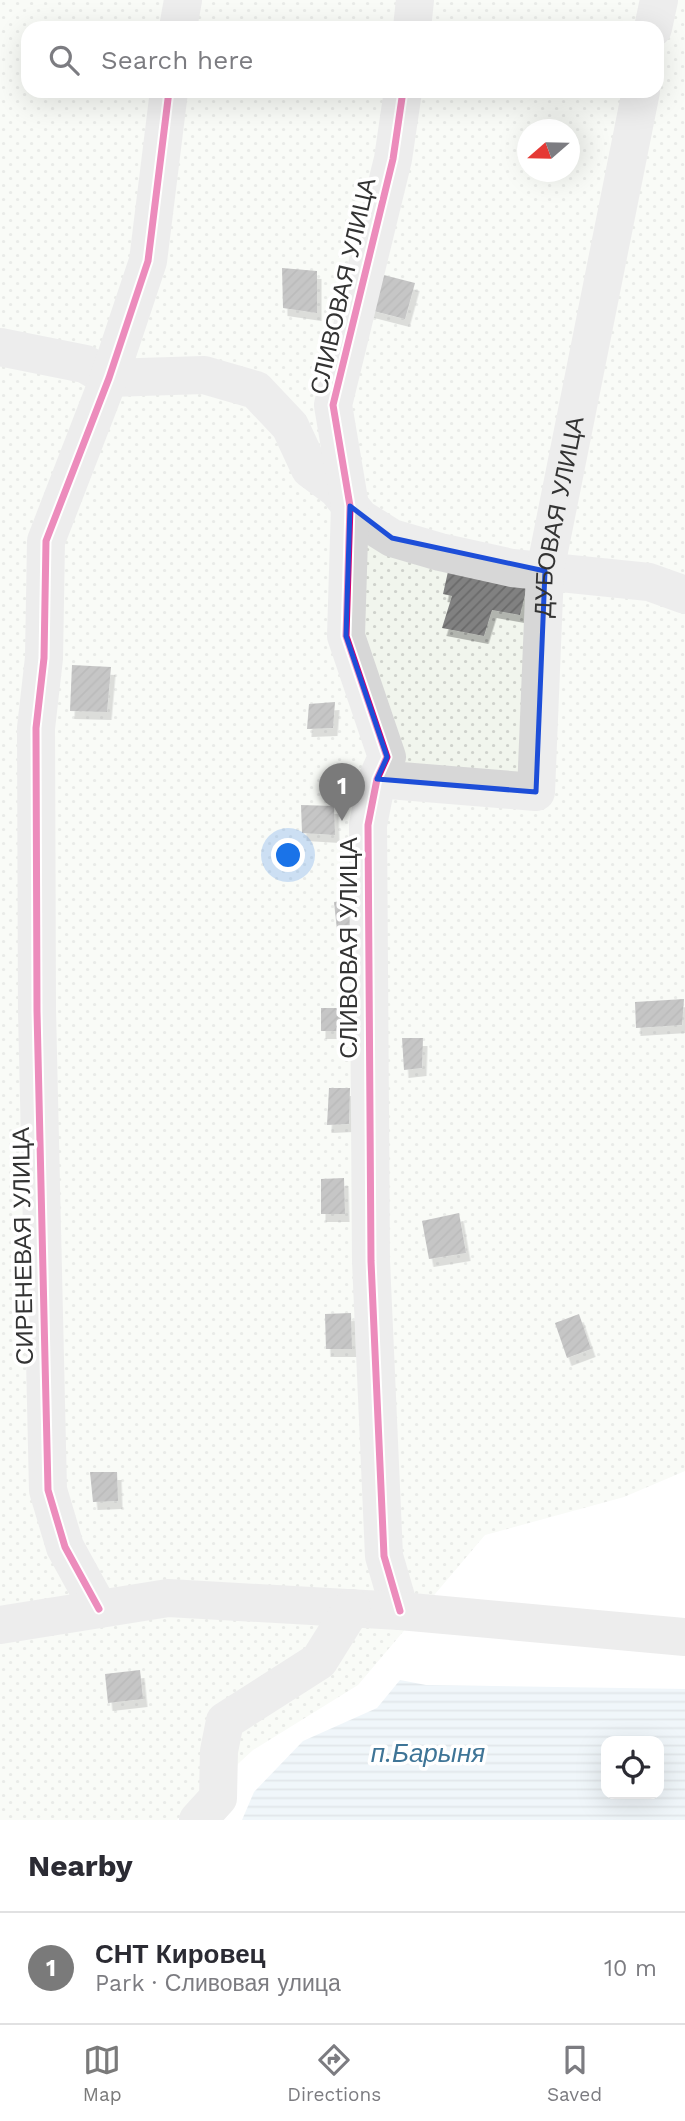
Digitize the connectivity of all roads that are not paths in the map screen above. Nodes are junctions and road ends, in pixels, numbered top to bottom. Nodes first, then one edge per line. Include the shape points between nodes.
1 (183, 0) edge
2 (415, 0) edge
3 (659, 0) edge
4 (179, 21) edge
5 (413, 21) edge
6 (654, 21) edge
7 (168, 98) edge
8 (401, 98) edge
9 (640, 98) edge
10 (0, 347) edge
11 (109, 378) junction
12 (350, 506) junction
13 (545, 571) junction
14 (685, 595) edge
15 (377, 779) junction
16 (352, 1608) junction
17 (99, 1609) junction
18 (400, 1611) junction
19 (0, 1625) edge
20 (685, 1637) edge
21 (198, 1820) edge

1 - 4 street
2 - 5 street
3 - 6 street
7 - 11 street, СИРЕНЕВАЯ УЛИЦА via 148,261
8 - 12 street, СЛИВОВАЯ УЛИЦА via 393,159 333,405
9 - 13 street, ДУБОВАЯ УЛИЦА
10 - 11 street via 85,365
11 - 12 street via 204,375 256,390 290,426 310,469 337,489
11 - 17 street, СИРЕНЕВАЯ УЛИЦА via 46,541 44,658 36,728 48,1490 65,1547
12 - 13 street via 392,538 512,568
12 - 15 street, СЛИВОВАЯ УЛИЦА via 346,636 387,757
13 - 14 street via 649,582
13 - 15 street, ДУБОВАЯ УЛИЦА via 536,792
15 - 18 street, СЛИВОВАЯ УЛИЦА via 368,825 371,1261 384,1556
16 - 17 street via 168,1598
16 - 18 street
16 - 21 street via 319,1661 225,1721 218,1798
17 - 19 street
18 - 20 street

